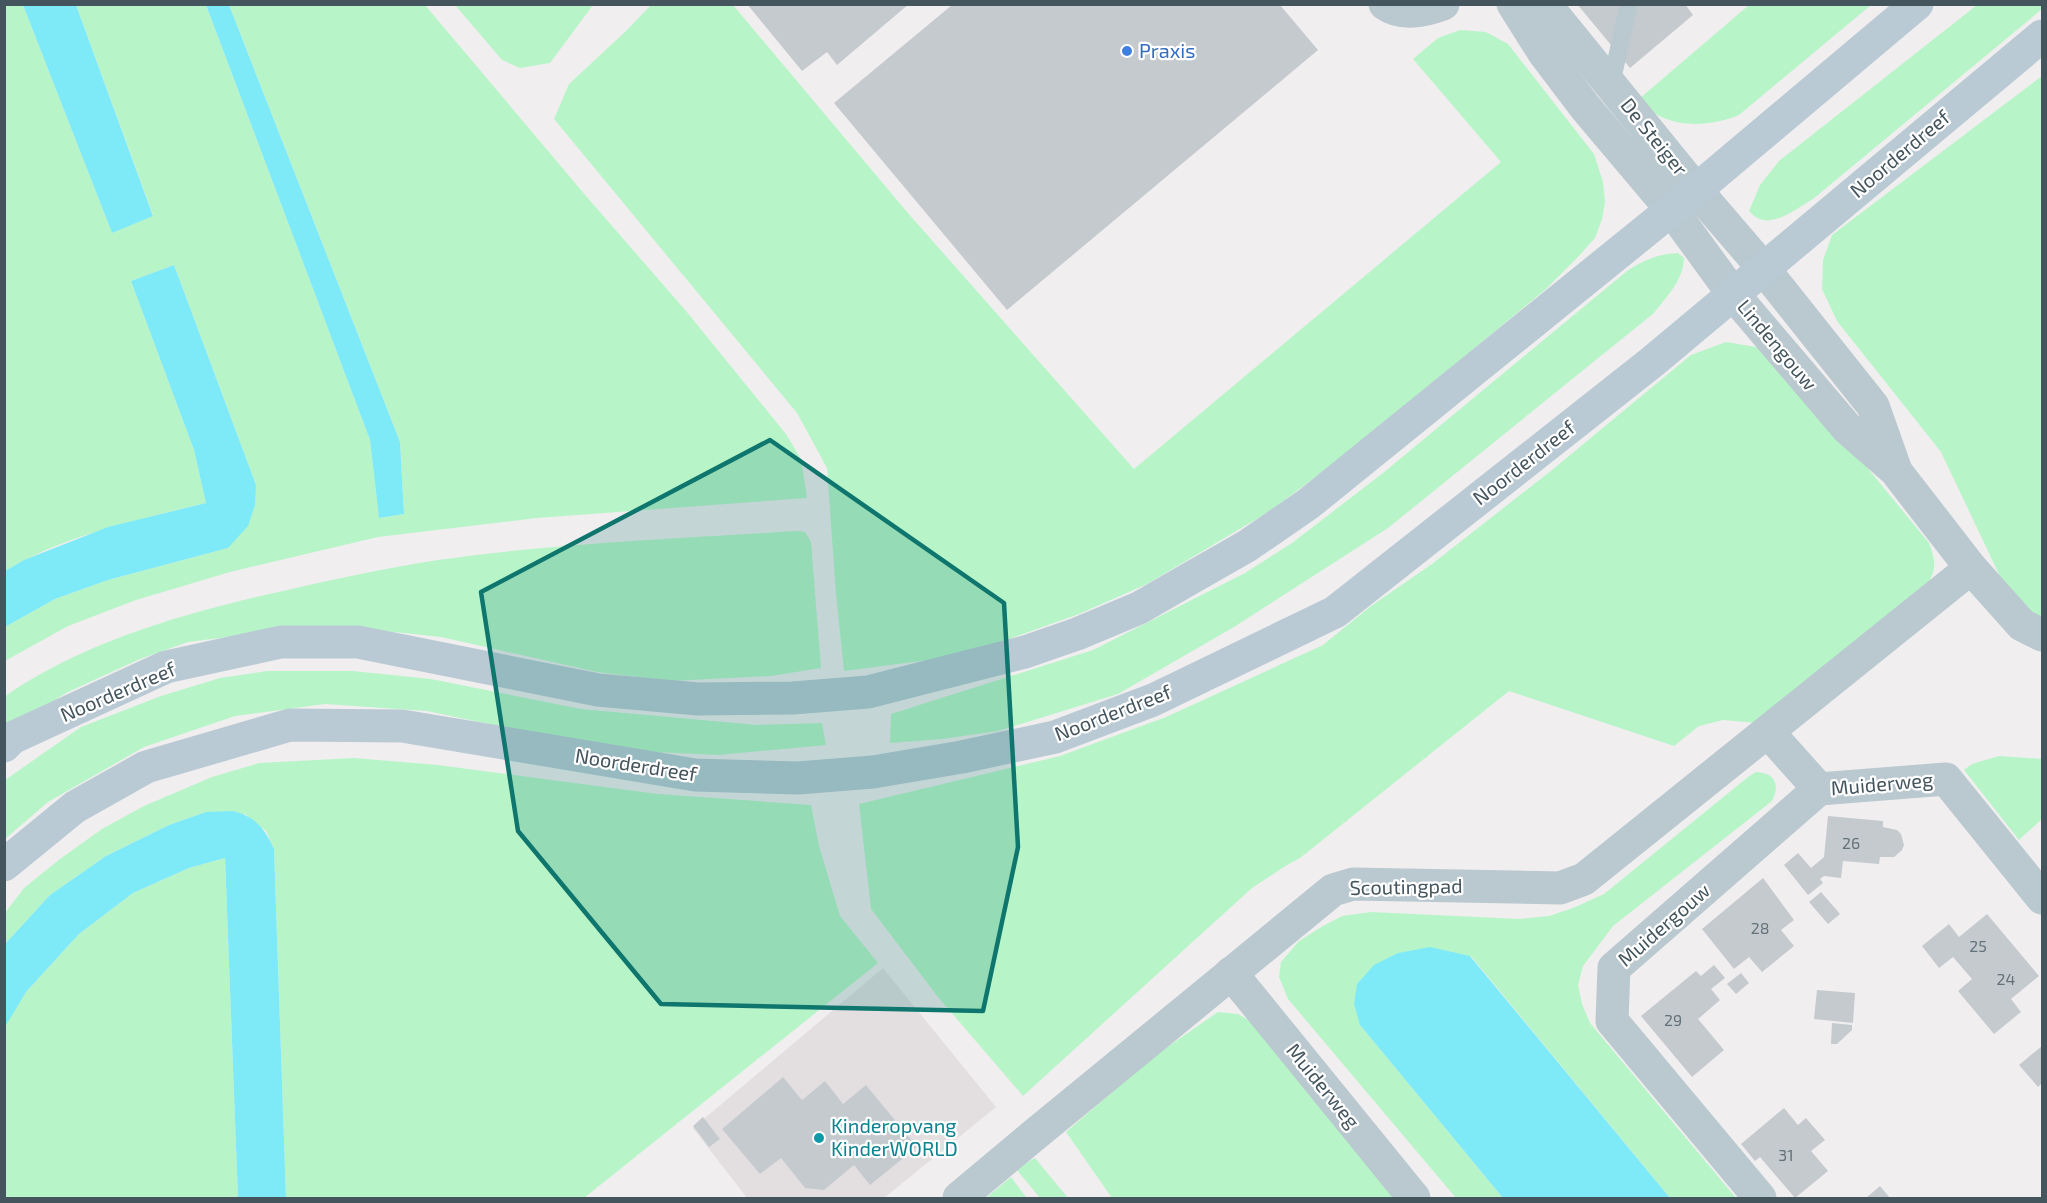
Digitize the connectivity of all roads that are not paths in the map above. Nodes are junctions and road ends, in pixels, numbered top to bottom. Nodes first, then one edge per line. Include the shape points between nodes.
1 (1385, 4) edge
2 (1443, 4) edge
3 (1513, 4) edge
4 (1545, 4) edge
5 (1629, 4) edge
6 (1917, 4) edge
7 (2043, 36) edge
8 (1611, 84) junction
9 (1585, 107) junction
10 (1683, 200) junction
11 (1764, 268) junction
12 (1733, 294) junction
13 (1895, 470) junction
14 (1971, 568) junction
15 (2043, 635) edge
16 (1768, 732) junction
17 (4, 746) edge
18 (1819, 789) junction
19 (4, 865) edge
20 (2043, 898) edge
21 (1232, 973) junction
22 (959, 1198) edge
23 (1414, 1198) edge
24 (1760, 1198) edge

1 - 2 street via 1402,11 1427,10
3 - 9 street, De Steiger
4 - 8 street, De Steiger
5 - 8 lane
6 - 10 main road, Noorderdreef
7 - 11 main road, Noorderdreef
8 - 9 lane
8 - 10 street, De Steiger
9 - 10 street, De Steiger
10 - 11 street, De Steiger
10 - 12 street, Lindengouw
10 - 17 main road, Noorderdreef via 1308,504 1247,546 1139,608 1025,652 868,692 698,699 598,690 358,642 281,642 166,667 12,738
11 - 12 main road, Noorderdreef
11 - 13 street, Lindengouw via 1873,406
12 - 13 street, Lindengouw via 1847,428
12 - 19 main road, Noorderdreef via 1335,612 1153,700 1055,737 873,772 798,778 695,775 402,726 290,725 146,767 75,807
13 - 14 street, Lindengouw
14 - 15 street, Lindengouw via 2022,625
14 - 16 street
16 - 18 street
16 - 21 street, Scoutingpad via 1584,879 1560,888 1353,884 1333,890
18 - 20 street, Muiderweg via 1946,779
18 - 24 street, Muidergouw via 1614,968 1612,1022
21 - 22 street, Scoutingpad
21 - 23 street, Muiderweg

